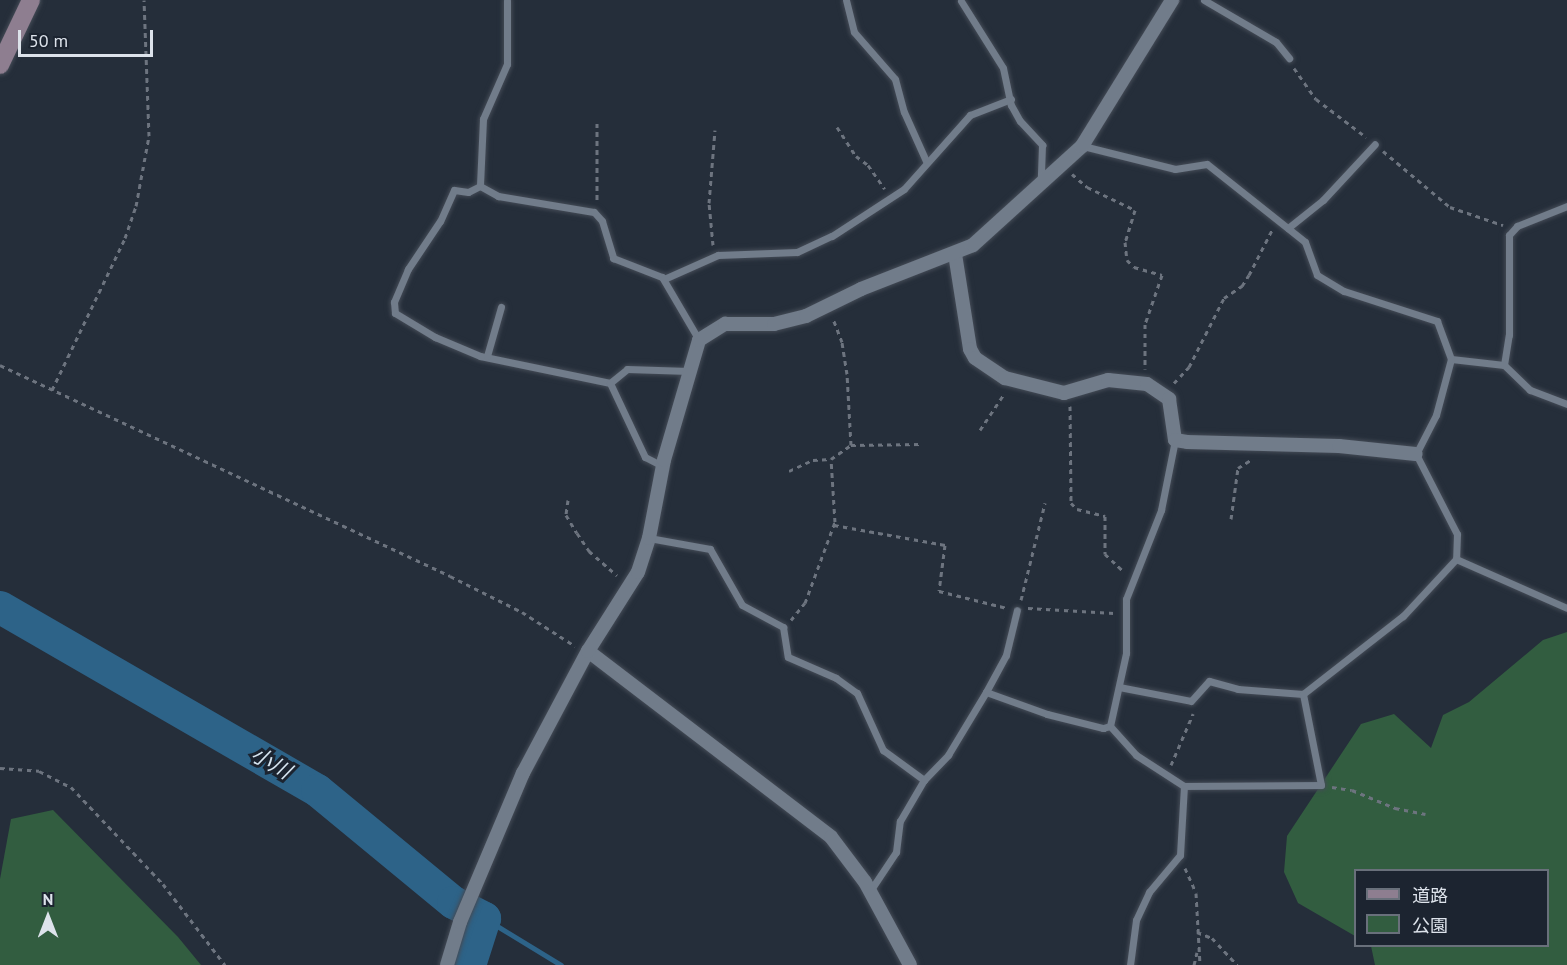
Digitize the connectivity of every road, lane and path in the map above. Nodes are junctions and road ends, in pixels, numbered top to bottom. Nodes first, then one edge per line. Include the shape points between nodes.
1 (31, 0) edge
2 (144, 0) edge
3 (507, 0) edge
4 (846, 0) edge
5 (1172, 0) edge
6 (1204, 0) edge
7 (961, 1) edge
8 (1289, 58) joint
9 (0, 65) edge
10 (1011, 99) junction
11 (597, 123) dead end
12 (837, 127) dead end
13 (715, 130) dead end
14 (1375, 144) junction
15 (1082, 146) junction
16 (926, 161) junction
17 (1063, 166) junction
18 (1041, 184) junction
19 (480, 186) junction
20 (892, 198) junction
21 (1567, 206) edge
22 (597, 214) junction
23 (1284, 226) junction
24 (1512, 229) junction
25 (955, 254) junction
26 (718, 255) junction
27 (664, 279) junction
28 (826, 306) junction
29 (501, 307) dead end
30 (699, 340) junction
31 (487, 356) junction
32 (1451, 359) junction
33 (0, 365) edge
34 (1503, 365) junction
35 (689, 371) junction
36 (1012, 379) junction
37 (610, 383) junction
38 (1143, 383) junction
39 (52, 390) junction
40 (1064, 393) junction
41 (1165, 394) junction
42 (1567, 404) edge
43 (980, 430) dead end
44 (1175, 440) junction
45 (922, 444) dead end
46 (851, 445) junction
47 (1416, 454) junction
48 (831, 459) junction
49 (1254, 459) dead end
50 (663, 466) junction
51 (789, 471) dead end
52 (568, 500) dead end
53 (1045, 503) dead end
54 (1231, 519) dead end
55 (834, 525) junction
56 (649, 538) junction
57 (1456, 560) junction
58 (1134, 574) junction
59 (631, 584) junction
60 (1567, 608) edge
61 (1017, 610) joint
62 (1124, 613) junction
63 (783, 627) junction
64 (587, 652) junction
65 (1119, 687) junction
66 (986, 692) junction
67 (1303, 694) junction
68 (1193, 713) dead end
69 (1110, 726) junction
70 (0, 768) edge
71 (1167, 775) junction
72 (924, 780) junction
73 (1321, 785) junction
74 (1184, 786) junction
75 (1425, 814) dead end
76 (1180, 855) junction
77 (870, 891) junction
78 (1197, 932) junction
79 (1197, 950) junction
80 (225, 965) edge
81 (447, 965) edge
82 (909, 965) edge
83 (1130, 965) edge
84 (1194, 965) edge
85 (1200, 965) edge
86 (1237, 965) edge

1 - 9 main road
2 - 39 path via 149,136 136,206 125,238
3 - 19 lane via 507,64 483,119
4 - 16 lane via 854,32 895,79 904,112
5 - 15 street
6 - 8 lane via 1276,42
7 - 10 lane via 1003,68
8 - 14 path via 1316,99
10 - 16 lane via 970,115
10 - 18 lane via 1020,121 1042,145
11 - 22 path
12 - 20 path
13 - 26 path via 709,221
14 - 23 lane via 1323,200
14 - 24 path via 1450,207
15 - 17 street
15 - 23 lane via 1175,169 1207,164
16 - 20 lane via 922,170
17 - 18 street
17 - 38 path via 1087,187 1135,210 1125,242 1127,260 1134,267 1162,275 1145,324
18 - 25 street via 973,245
19 - 22 lane via 498,196
19 - 31 lane via 468,192 454,190 408,269 393,307 395,313 435,337
20 - 26 lane via 832,236 797,252
21 - 24 lane
22 - 27 lane via 613,258 646,268
23 - 32 lane via 1305,242 1317,275 1356,296 1437,321
23 - 41 path via 1267,236 1242,286 1224,298 1189,367
24 - 34 lane via 1508,240 1509,335
25 - 28 street
25 - 36 street via 970,349 975,358
26 - 27 lane
27 - 30 lane
28 - 30 street via 774,324 725,324
28 - 46 path via 842,342
29 - 31 lane
30 - 35 street
31 - 37 lane
32 - 34 lane
32 - 47 lane via 1436,415
33 - 39 path
34 - 42 lane via 1530,390
35 - 37 lane via 627,369
35 - 50 street
36 - 40 street
36 - 43 path
37 - 50 lane via 645,457
38 - 40 street via 1108,380
38 - 41 street
39 - 64 path via 450,576 522,612
40 - 58 path via 1069,398 1071,503 1077,509 1106,516 1103,545 1108,561
41 - 44 street via 1171,406
44 - 47 street via 1217,446 1339,446
44 - 58 lane via 1161,510
45 - 46 path
46 - 48 path
47 - 57 lane via 1457,534
48 - 51 path via 813,460
48 - 55 path via 836,495
49 - 54 path via 1238,468
50 - 56 street
52 - 59 path via 566,515 589,551
53 - 62 path via 1020,606 1066,613
55 - 61 path via 867,534 945,544 939,591
55 - 63 path via 805,603
56 - 59 street
56 - 63 lane via 710,549 742,605
57 - 60 lane
57 - 67 lane via 1403,616
58 - 62 lane
59 - 64 street
61 - 66 lane via 1006,655
62 - 65 lane via 1126,653
63 - 72 lane via 788,657 836,678 857,693 883,750
64 - 77 street via 831,837
64 - 81 street via 523,773 460,922
65 - 67 lane via 1191,701 1209,681 1238,689
65 - 69 lane
66 - 69 lane via 1047,714 1103,728
66 - 72 lane via 948,755
67 - 73 lane
68 - 71 path
69 - 71 lane via 1128,749
70 - 80 path via 39,771 71,787 163,884
71 - 74 lane
72 - 77 lane via 900,821 896,852
73 - 74 lane
73 - 75 path via 1352,790 1395,808
74 - 76 lane
76 - 78 path via 1196,893
76 - 83 lane via 1149,892 1136,920
77 - 82 street
78 - 79 path
78 - 86 path via 1212,938
79 - 84 path
79 - 85 path

